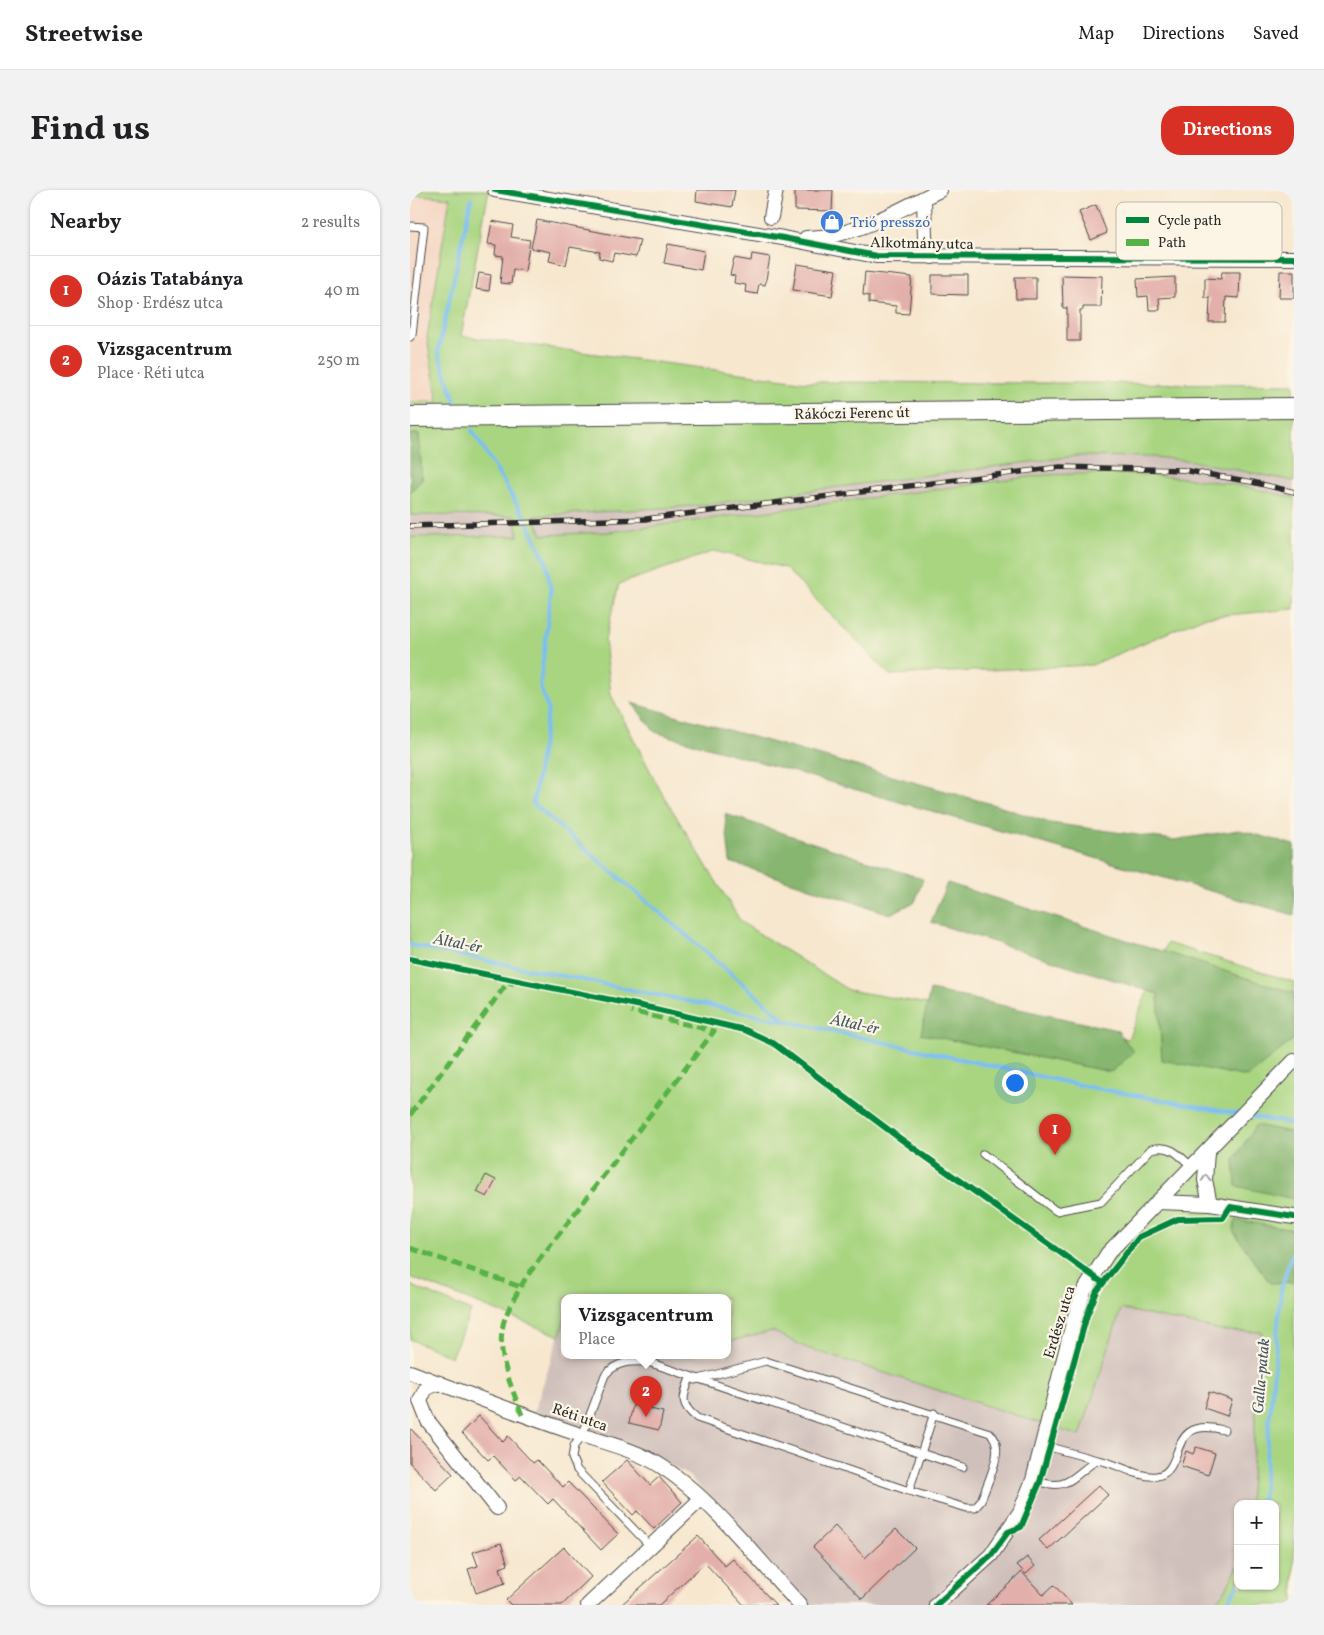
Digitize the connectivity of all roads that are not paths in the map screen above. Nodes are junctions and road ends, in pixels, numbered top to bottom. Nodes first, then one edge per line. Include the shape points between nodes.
1 (495, 190) edge
2 (776, 190) edge
3 (940, 190) edge
4 (924, 198) junction
5 (771, 217) dead end
6 (410, 226) edge
7 (783, 238) junction
8 (932, 257) junction
9 (1116, 258) edge
10 (410, 337) edge
11 (1294, 408) edge
12 (410, 417) edge
13 (1294, 1061) edge
14 (1207, 1152) junction
15 (982, 1154) dead end
16 (1192, 1167) junction
17 (1157, 1202) junction
18 (1210, 1204) junction
19 (1293, 1217) edge
20 (410, 1372) edge
21 (692, 1379) junction
22 (439, 1383) junction
23 (934, 1414) junction
24 (1224, 1430) dead end
25 (582, 1436) junction
26 (1042, 1445) junction
27 (922, 1453) junction
28 (1097, 1460) junction
29 (963, 1467) dead end
30 (1033, 1480) junction
31 (909, 1491) junction
32 (701, 1498) junction
33 (497, 1508) dead end
34 (650, 1546) junction
35 (588, 1605) edge
36 (800, 1605) edge
37 (936, 1605) edge

1 - 7 street, Alkotmány utca
2 - 5 street
3 - 4 street
4 - 7 street via 848,231 822,238
4 - 8 street via 925,238
6 - 10 lane via 424,228
7 - 8 street, Alkotmány utca via 862,255
8 - 9 street, Alkotmány utca
11 - 12 main road, Rákóczi Ferenc út
13 - 14 street, Erdész utca
14 - 16 street, Erdész utca
18 -> 14 street via 1205,1180
15 - 16 lane via 1056,1211 1101,1202 1151,1149 1163,1146 1176,1152
16 - 17 street, Erdész utca
17 - 18 street
17 - 26 street, Erdész utca via 1108,1253 1084,1291
18 - 19 street
20 - 22 street, Réti utca
21 - 23 lane via 766,1361
21 - 25 lane via 648,1362 631,1361 611,1368 605,1374
21 - 27 lane
21 - 31 lane via 683,1397 686,1410 697,1418
22 - 25 street, Réti utca
22 - 33 street via 426,1388 420,1401 428,1421
23 - 27 lane
23 - 31 lane via 990,1433 996,1439 998,1449 981,1501 975,1508
24 - 28 lane via 1206,1426 1194,1429 1182,1439 1168,1470 1158,1476 1146,1476
25 - 32 street, Réti utca via 638,1454 682,1480
25 - 34 lane via 574,1446 572,1458 577,1470
26 - 28 lane
26 - 30 street, Erdész utca
27 - 29 lane
27 - 31 lane
28 - 30 lane via 1063,1485 1050,1486
30 - 37 street, Erdész utca via 1020,1512 991,1554
32 - 34 street
32 - 36 street, Réti utca
34 - 35 street

